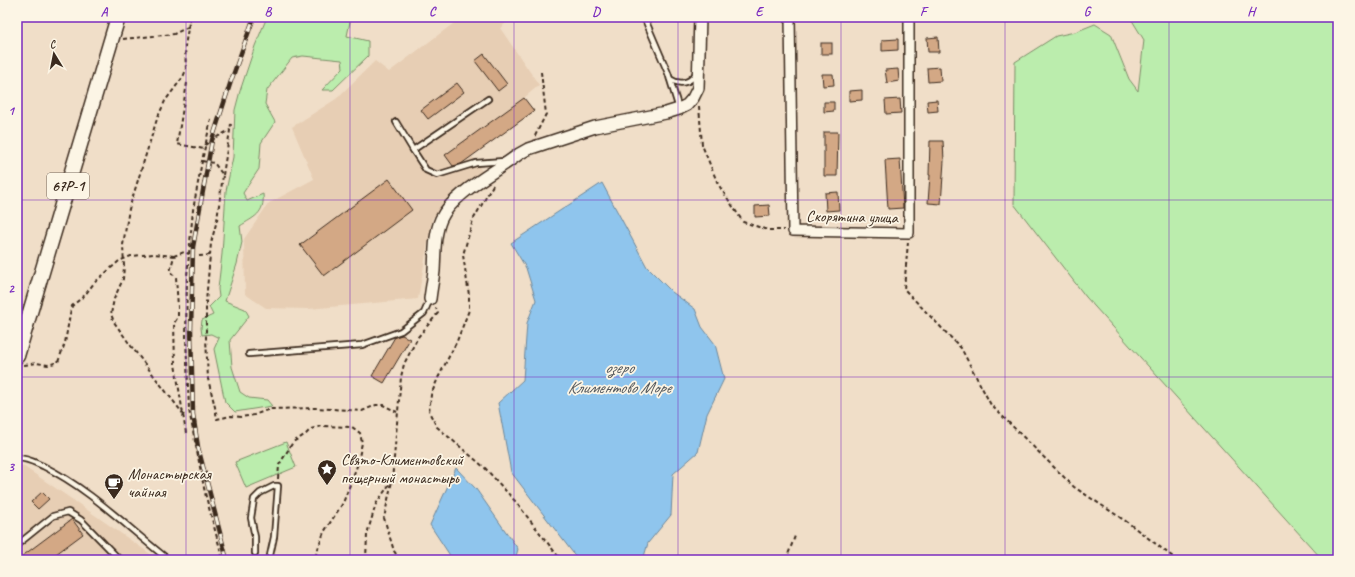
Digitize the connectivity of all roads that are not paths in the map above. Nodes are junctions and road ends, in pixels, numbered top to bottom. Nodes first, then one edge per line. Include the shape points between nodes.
1 (118, 17) edge
2 (644, 17) edge
3 (700, 17) edge
4 (790, 17) edge
5 (909, 17) edge
6 (698, 68) junction
7 (670, 79) junction
8 (488, 99) dead end
9 (679, 109) junction
10 (396, 122) dead end
11 (413, 150) junction
12 (510, 161) junction
13 (430, 299) joint
14 (249, 354) dead end
15 (20, 361) edge
16 (17, 458) edge
17 (17, 545) edge
18 (255, 553) dead end
19 (120, 560) edge
20 (169, 560) edge
21 (269, 560) edge

1 - 15 main road, 67Р-1
2 - 7 lane
3 - 6 street
4 - 5 street, Скорятина улица via 793,231 909,233
6 - 7 lane via 694,76 682,84
6 - 9 street via 698,88 687,105
7 - 9 lane
8 - 11 lane
9 - 12 street via 595,127 528,149
10 - 11 lane
11 - 12 lane via 426,170 437,176 476,163
12 - 13 street via 468,190 446,211 437,235
13 - 14 lane via 424,313 401,331 362,345
16 - 20 lane via 26,458 60,475 118,517
17 - 19 lane via 53,516 68,512 81,520
18 - 21 lane via 251,518 254,499 260,493 278,486 274,537

